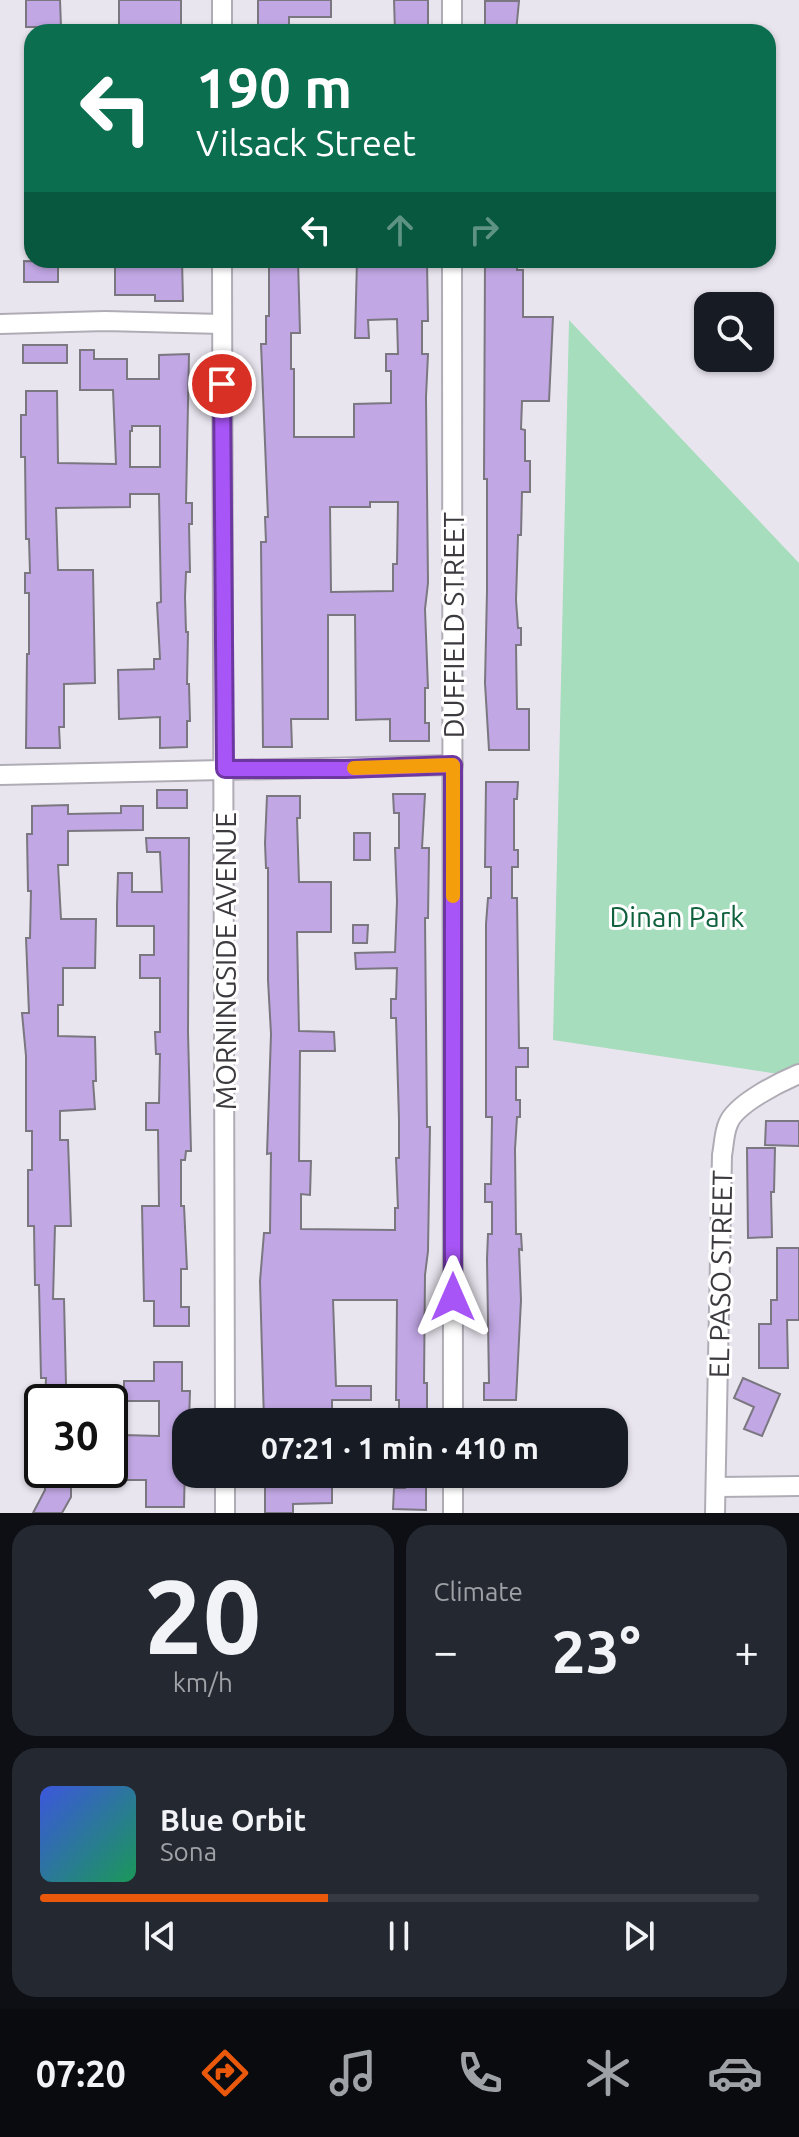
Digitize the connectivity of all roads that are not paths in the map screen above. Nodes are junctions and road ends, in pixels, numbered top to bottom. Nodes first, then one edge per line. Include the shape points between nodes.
1 (222, 0) edge
2 (452, 0) edge
3 (222, 24) edge
4 (452, 24) edge
5 (222, 268) edge
6 (452, 268) edge
7 (0, 324) edge
8 (222, 324) junction
9 (453, 765) junction
10 (225, 769) junction
11 (0, 775) edge
12 (799, 1074) edge
13 (225, 1408) edge
14 (453, 1408) edge
15 (799, 1486) edge
16 (716, 1487) junction
17 (225, 1488) edge
18 (453, 1488) edge
19 (225, 1513) edge
20 (453, 1513) edge
21 (715, 1513) edge

1 - 3 street
2 - 4 street
5 - 8 street, MORNINGSIDE AVENUE
6 - 9 street, DUFFIELD STREET
7 - 8 street
8 - 10 street, MORNINGSIDE AVENUE
9 - 10 street
9 - 14 street, DUFFIELD STREET
10 - 11 street
10 - 13 street, MORNINGSIDE AVENUE
12 - 16 street, EL PASO STREET via 778,1083 728,1121 722,1155
15 - 16 street
16 - 21 street, EL PASO STREET
17 - 19 street
18 - 20 street

